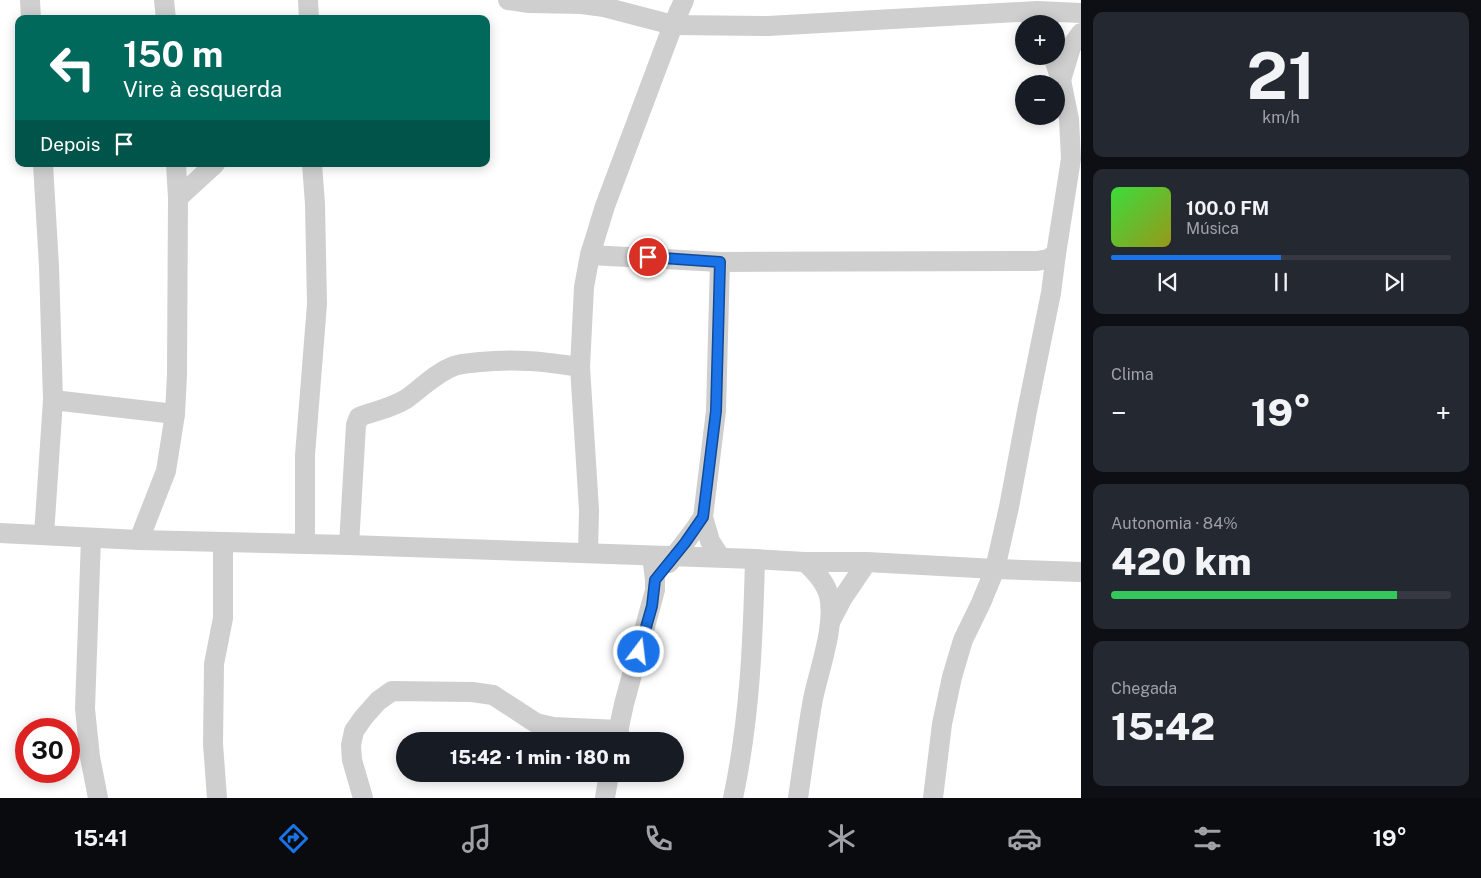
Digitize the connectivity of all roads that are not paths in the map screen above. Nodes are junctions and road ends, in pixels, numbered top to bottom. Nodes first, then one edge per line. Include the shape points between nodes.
1 (30, 0) edge
2 (308, 0) edge
3 (508, 0) edge
4 (684, 0) edge
5 (1038, 12) edge
6 (1081, 13) edge
7 (31, 15) edge
8 (308, 15) edge
9 (673, 25) junction
10 (1081, 33) edge
11 (1063, 75) edge
12 (1065, 100) edge
13 (43, 167) edge
14 (176, 167) edge
15 (211, 167) edge
16 (312, 167) edge
17 (178, 198) junction
18 (1056, 254) junction
19 (590, 255) junction
20 (720, 262) junction
21 (580, 367) junction
22 (53, 400) junction
23 (175, 414) junction
24 (703, 517) junction
25 (0, 533) edge
26 (44, 535) junction
27 (91, 538) junction
28 (139, 540) junction
29 (222, 542) junction
30 (305, 544) junction
31 (349, 545) junction
32 (588, 553) junction
33 (652, 556) junction
34 (675, 556) junction
35 (720, 558) junction
36 (755, 559) junction
37 (806, 562) junction
38 (867, 562) junction
39 (995, 569) junction
40 (1081, 572) edge
41 (655, 580) junction
42 (831, 620) junction
43 (594, 732) edge
44 (619, 732) edge
45 (608, 782) edge
46 (98, 798) edge
47 (216, 798) edge
48 (363, 798) edge
49 (605, 798) edge
50 (733, 798) edge
51 (798, 798) edge
52 (932, 798) edge

1 - 7 street
2 - 8 street
3 - 9 street via 604,7
4 - 9 street
5 - 6 street
5 - 9 street via 768,26
9 - 19 street via 605,206
10 - 11 street via 1071,47
12 - 18 street via 1071,160
13 - 22 street
14 - 17 street
15 - 17 street
16 - 30 street via 316,304 305,455
17 - 23 street
18 - 20 street via 1036,261
18 - 39 street via 1051,293
19 - 20 street
19 - 21 street via 584,287
20 - 24 street via 716,411
21 - 31 street via 512,359 453,366 406,398 359,417
21 - 32 street via 589,518
22 - 23 street
22 - 26 street
23 - 28 street via 166,471
24 - 34 street
24 - 35 street via 710,542
25 - 26 street
26 - 27 street
27 - 28 street
27 - 46 street via 86,708 90,757
28 - 29 street
29 - 30 street
29 - 47 street via 222,618 214,664
30 - 31 street
31 - 32 street
32 - 33 street
33 - 34 street
33 - 41 street
34 - 35 street
34 - 41 street
35 - 36 street
36 - 37 street
36 - 50 street via 750,676
37 - 38 street
37 - 42 street via 824,584 829,596
38 - 39 street
38 - 42 street
39 - 40 street
39 - 52 street via 963,640 952,677
41 - 44 street via 652,606
42 - 51 street via 813,698
43 - 48 street via 536,723 493,695 392,691 363,718 350,745
45 - 49 street

